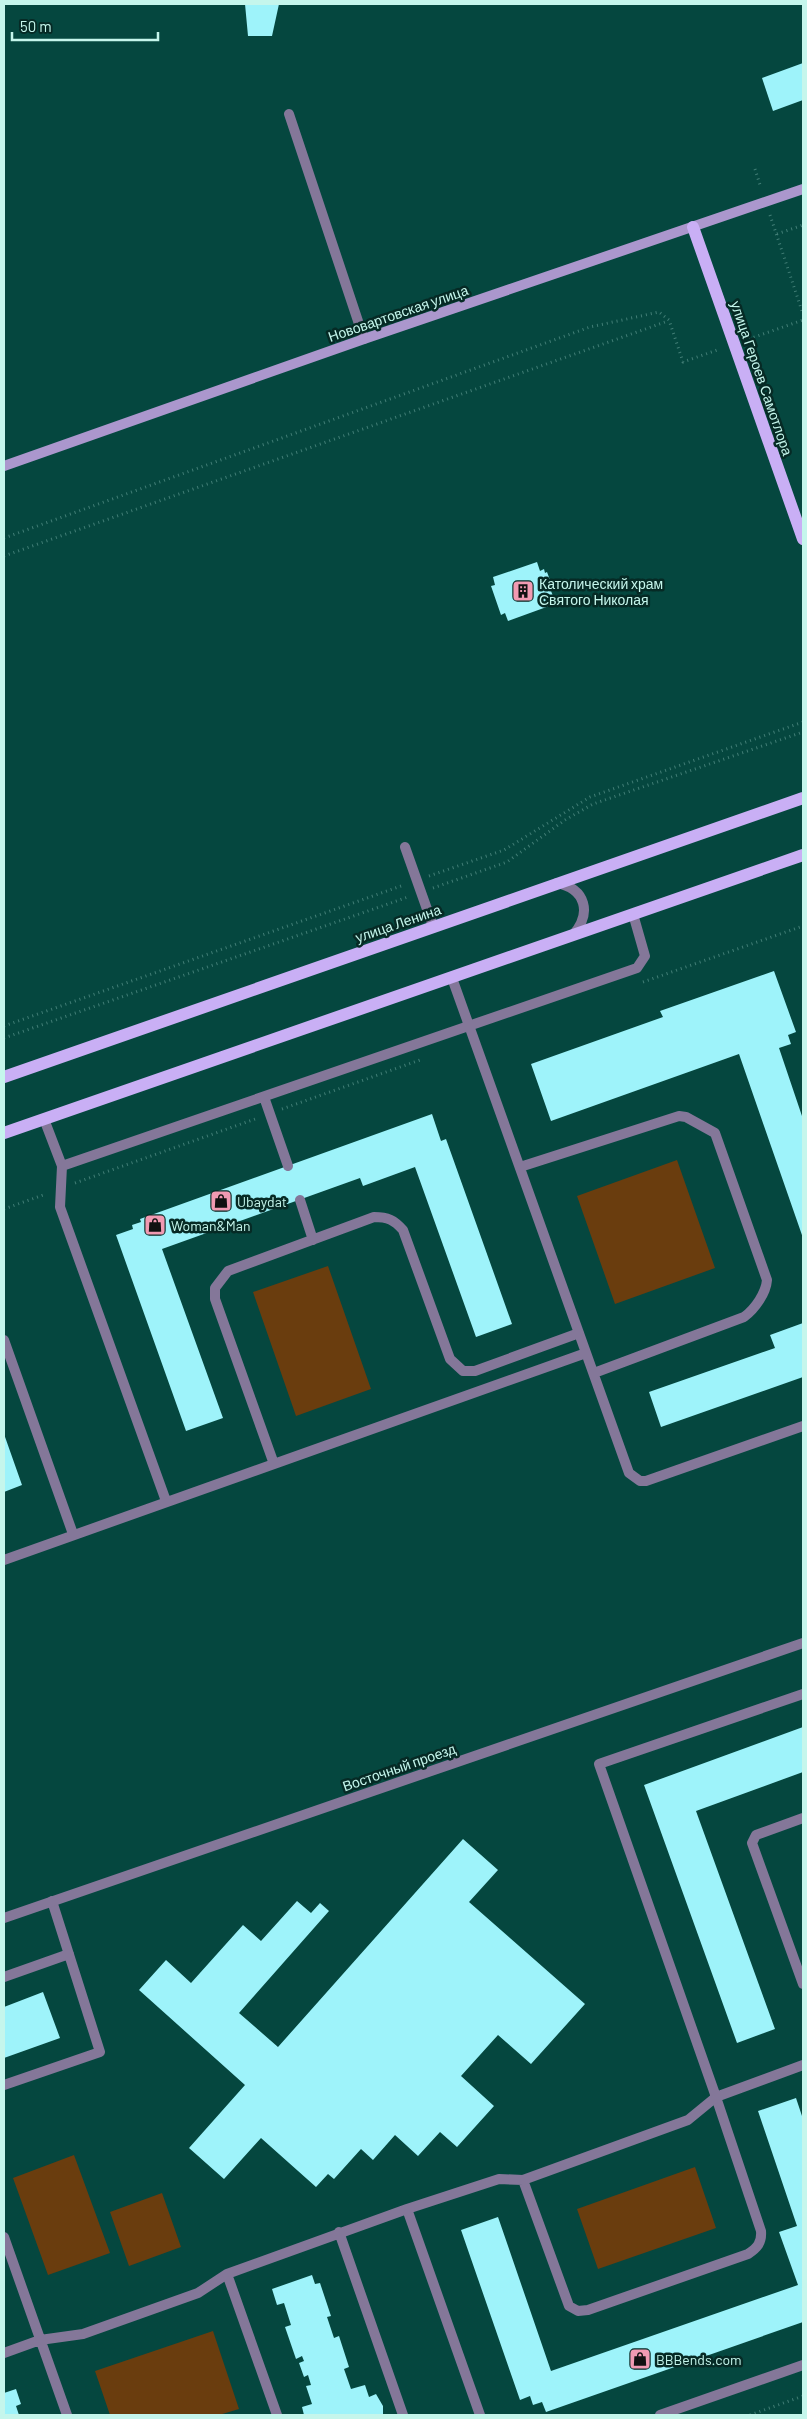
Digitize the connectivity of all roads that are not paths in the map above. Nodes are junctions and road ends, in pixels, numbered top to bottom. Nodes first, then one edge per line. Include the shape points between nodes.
1 (289, 114) dead end
2 (803, 189) edge
3 (693, 227) junction
4 (364, 339) junction
5 (4, 466) edge
6 (803, 539) edge
7 (803, 798) edge
8 (405, 847) dead end
9 (803, 855) edge
10 (557, 883) junction
11 (633, 914) junction
12 (433, 926) junction
13 (574, 935) junction
14 (452, 978) junction
15 (470, 1026) junction
16 (4, 1077) edge
17 (264, 1097) junction
18 (44, 1119) junction
19 (4, 1133) edge
20 (62, 1166) junction
21 (288, 1166) dead end
22 (520, 1167) junction
23 (300, 1200) dead end
24 (313, 1240) junction
25 (579, 1333) junction
26 (4, 1340) edge
27 (586, 1354) junction
28 (594, 1373) junction
29 (803, 1426) edge
30 (274, 1464) junction
31 (166, 1502) junction
32 (73, 1534) junction
33 (4, 1560) edge
34 (803, 1643) edge
35 (803, 1694) edge
36 (803, 1818) edge
37 (52, 1901) junction
38 (4, 1918) edge
39 (69, 1954) junction
40 (4, 1977) edge
41 (803, 1984) edge
42 (803, 2065) edge
43 (4, 2085) edge
44 (716, 2097) junction
45 (523, 2180) junction
46 (408, 2210) junction
47 (340, 2232) junction
48 (4, 2237) edge
49 (227, 2274) junction
50 (40, 2340) junction
51 (4, 2353) edge
52 (803, 2365) edge
53 (67, 2415) edge
54 (277, 2415) edge
55 (403, 2415) edge
56 (480, 2415) edge
57 (660, 2415) edge

1 - 4 street
2 - 3 main road, Нововартовская улица
3 - 4 main road, Нововартовская улица
3 - 6 main road, улица Героев Самотлора
4 - 5 main road, Нововартовская улица
7 - 10 main road, улица Ленина
8 - 12 street
9 - 11 main road
10 - 12 main road, улица Ленина
10 - 13 street via 574,890 584,904 584,920
11 - 13 main road
11 - 15 street via 645,956 637,968
12 - 16 main road, улица Ленина
13 - 14 main road
14 - 15 street
14 - 18 main road
15 - 17 street
15 - 22 street
17 - 20 street
17 - 21 street
18 - 19 main road
18 - 20 street
20 - 31 street via 60,1206
22 - 25 street
22 - 28 street via 679,1116 694,1120 715,1134 767,1280 766,1287 751,1312 744,1317
23 - 24 street
24 - 25 street via 374,1217 395,1221 403,1230 450,1359 463,1371 475,1370
24 - 30 street via 228,1271 215,1288 215,1299
25 - 27 street
26 - 32 street
27 - 28 street
27 - 30 street
28 - 29 street via 629,1473 640,1481
30 - 31 street
31 - 32 street
32 - 33 street
34 - 37 street, Восточный проезд
35 - 44 street via 600,1764
36 - 41 street via 756,1835 752,1844
37 - 38 street, Восточный проезд
37 - 39 street
39 - 40 street
39 - 43 street via 100,2052
42 - 44 street
44 - 45 street via 688,2120
44 - 45 street via 761,2232 762,2240 748,2254 578,2311 569,2306 564,2297
45 - 46 street via 499,2179
46 - 47 street
46 - 56 street
47 - 49 street
47 - 55 street
48 - 50 street
49 - 50 street via 198,2294 91,2331
49 - 54 street
50 - 51 street
50 - 53 street
52 - 57 street

